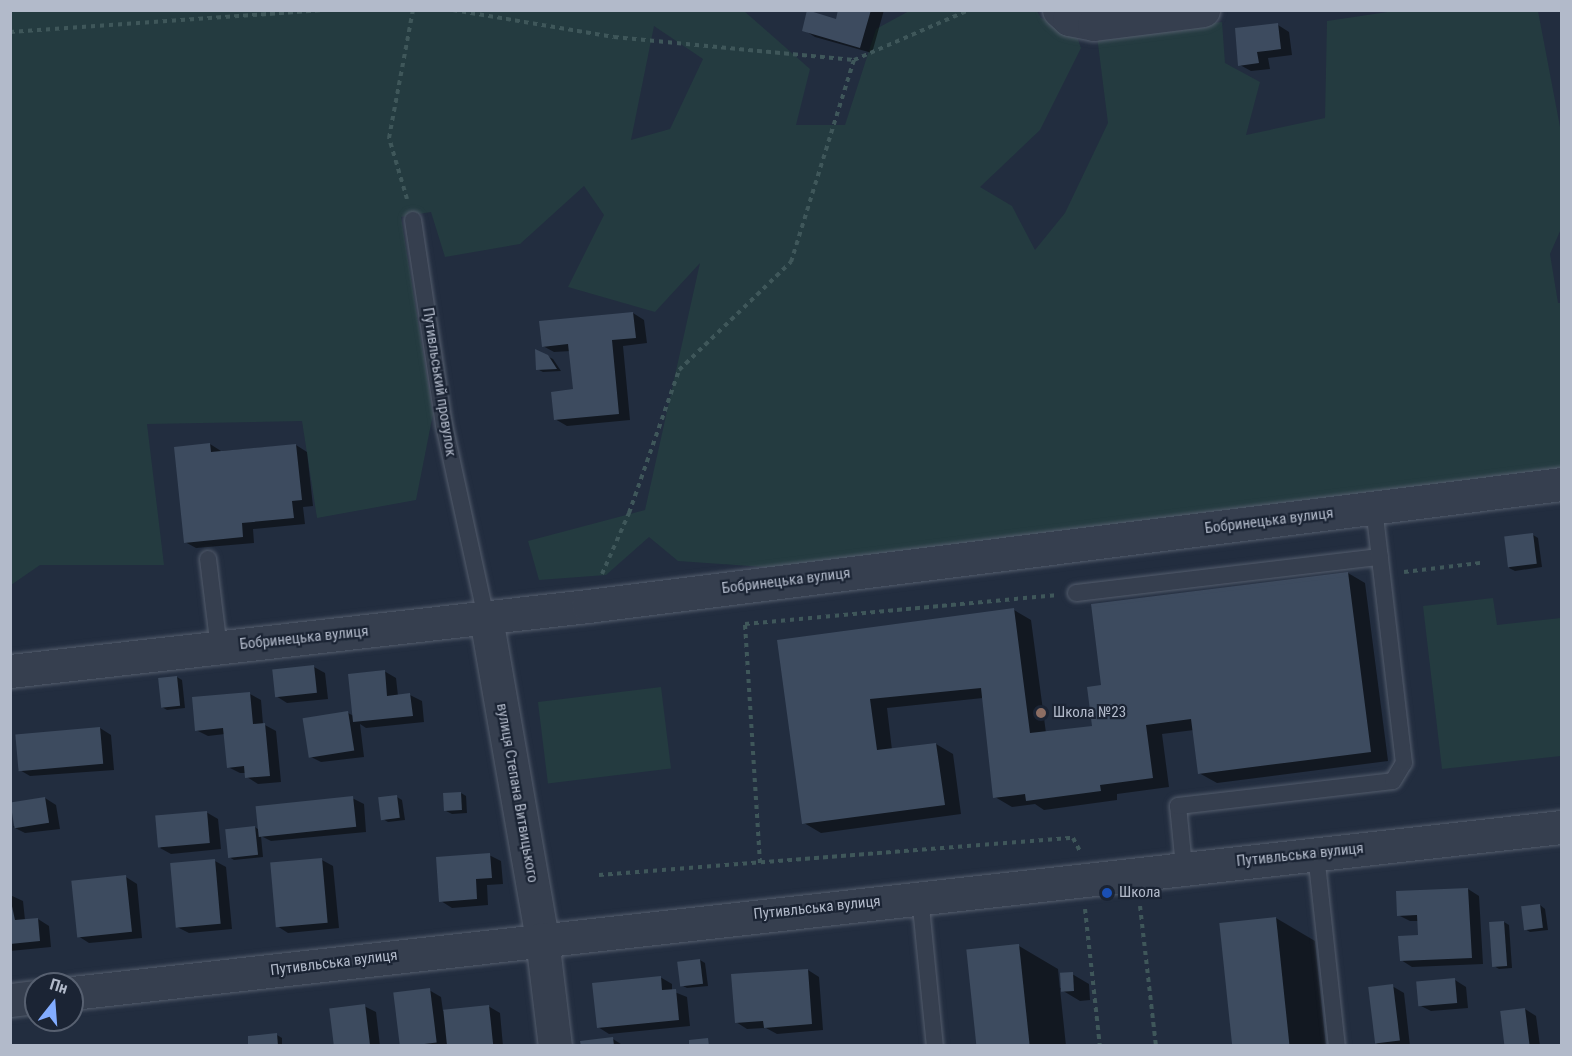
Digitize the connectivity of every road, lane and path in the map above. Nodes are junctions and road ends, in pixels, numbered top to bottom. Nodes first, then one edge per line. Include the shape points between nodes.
1 (323, 10) edge
2 (413, 10) edge
3 (453, 10) edge
4 (969, 10) edge
5 (1059, 10) edge
6 (1203, 10) edge
7 (10, 32) edge
8 (854, 60) junction
9 (413, 220) joint
10 (1562, 484) edge
11 (1374, 507) junction
12 (470, 542) joint
13 (1380, 557) junction
14 (208, 559) dead end
15 (1480, 563) dead end
16 (1382, 575) junction
17 (1076, 593) joint
18 (588, 606) junction
19 (486, 618) junction
20 (219, 648) junction
21 (10, 671) edge
22 (1562, 827) edge
23 (1316, 854) junction
24 (760, 863) dead end
25 (1184, 867) junction
26 (1136, 872) junction
27 (920, 897) junction
28 (542, 939) junction
29 (84, 992) edge
30 (555, 1046) edge
31 (935, 1046) edge
32 (1156, 1046) edge
33 (1337, 1046) edge

1 - 7 path
2 - 9 path via 389,138
3 - 8 path via 614,37
4 - 8 path
5 - 6 street via 1069,19 1094,24
8 - 18 path via 791,262 679,370 629,513
9 - 12 lane, Путивльський провулок via 444,425
10 - 11 street, Бобринецька вулиця
11 - 13 lane
11 - 18 street, Бобринецька вулиця
12 - 19 lane, вулиця Степана Витвицького
13 - 16 lane
13 - 17 lane
14 - 20 lane
15 - 16 path
16 - 25 lane via 1404,762 1394,781 1178,806
17 - 24 path via 745,624
18 - 19 street, Бобринецька вулиця
19 - 20 street, Бобринецька вулиця
19 - 28 street, вулиця Степана Витвицького
20 - 21 street, Бобринецька вулиця
22 - 23 street, Путивльська вулиця
23 - 25 street, Путивльська вулиця
23 - 33 lane
25 - 26 street, Путивльська вулиця
26 - 27 street, Путивльська вулиця
26 - 32 path
27 - 28 street, Путивльська вулиця
27 - 31 lane
28 - 29 street, Путивльська вулиця
28 - 30 street, вулиця Степана Витвицького

